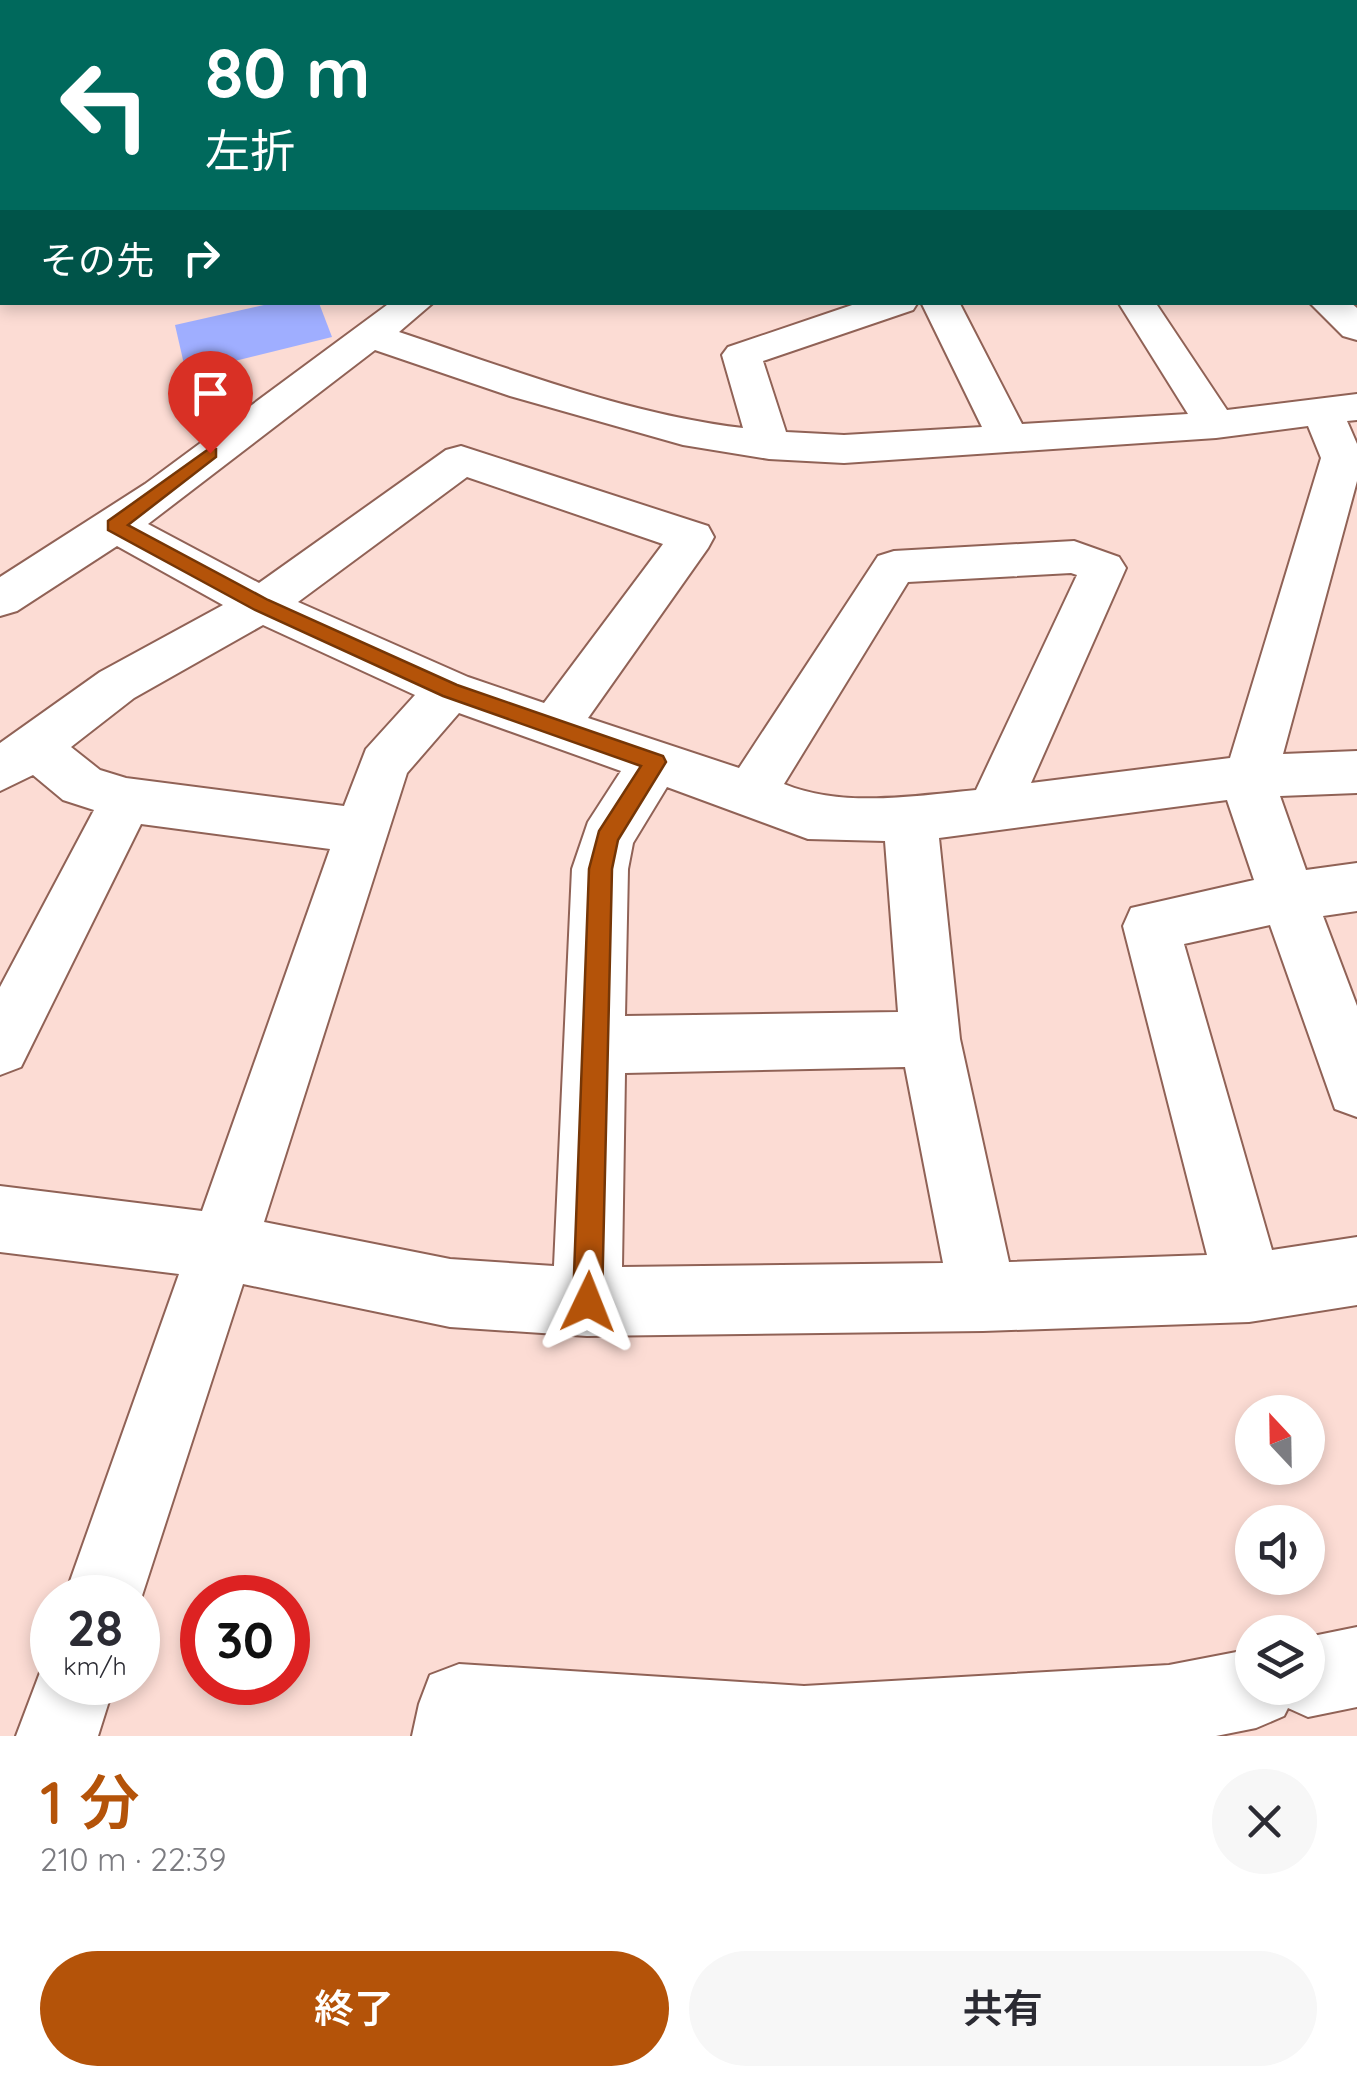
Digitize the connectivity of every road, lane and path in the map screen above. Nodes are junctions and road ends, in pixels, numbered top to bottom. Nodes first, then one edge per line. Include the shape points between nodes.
1 (412, 305) edge
2 (891, 305) edge
3 (942, 305) edge
4 (1138, 305) edge
5 (1330, 305) edge
6 (1357, 328) edge
7 (369, 335) junction
8 (1340, 410) edge
9 (1216, 425) junction
10 (1008, 438) junction
11 (769, 445) junction
12 (115, 526) junction
13 (1339, 545) edge
14 (0, 599) edge
15 (262, 605) junction
16 (450, 690) junction
17 (554, 726) junction
18 (17, 759) edge
19 (655, 762) junction
20 (1357, 772) edge
21 (1251, 776) junction
22 (752, 792) junction
23 (126, 800) junction
24 (993, 810) junction
25 (910, 819) junction
26 (363, 831) junction
27 (1357, 887) edge
28 (1287, 897) junction
29 (930, 1039) junction
30 (596, 1045) junction
31 (0, 1047) edge
32 (1357, 1088) edge
33 (0, 1219) edge
34 (220, 1246) junction
35 (1357, 1271) edge
36 (1250, 1288) junction
37 (982, 1297) junction
38 (588, 1302) junction
39 (111, 1575) edge
40 (1357, 1667) edge
41 (1325, 1674) edge
42 (1235, 1696) edge
43 (67, 1705) edge
44 (1170, 1720) edge
45 (804, 1731) edge
46 (57, 1736) edge
47 (453, 1736) edge

1 - 7 street
2 - 11 street via 742,355
3 - 10 street
4 - 9 street
5 - 6 street
7 - 11 street via 698,436
7 - 12 street
8 - 9 street
8 - 13 street
9 - 10 street
10 - 11 street via 844,449
12 - 14 street
12 - 15 street
13 - 21 street
15 - 16 street
15 - 17 street via 461,460 692,536
15 - 18 street via 118,685
16 - 17 street
16 - 26 street via 384,764
17 - 19 street
18 - 23 street
19 - 22 street
19 - 30 street via 607,838 600,869
20 - 21 street
21 - 24 street
21 - 28 street
22 - 24 street via 894,568 1074,557 1104,568
22 - 25 street via 808,816
23 - 26 street
23 - 31 street
24 - 25 street
25 - 29 street
26 - 34 street
27 - 28 street
28 - 32 street
28 - 36 street via 1151,926
29 - 30 street
29 - 37 street
30 - 38 street
33 - 34 street
34 - 38 street via 450,1293
34 - 39 street
35 - 36 street
36 - 37 street
37 - 38 street
40 - 41 street
42 - 44 street
43 - 46 street
44 - 45 street
45 - 47 street via 460,1704

